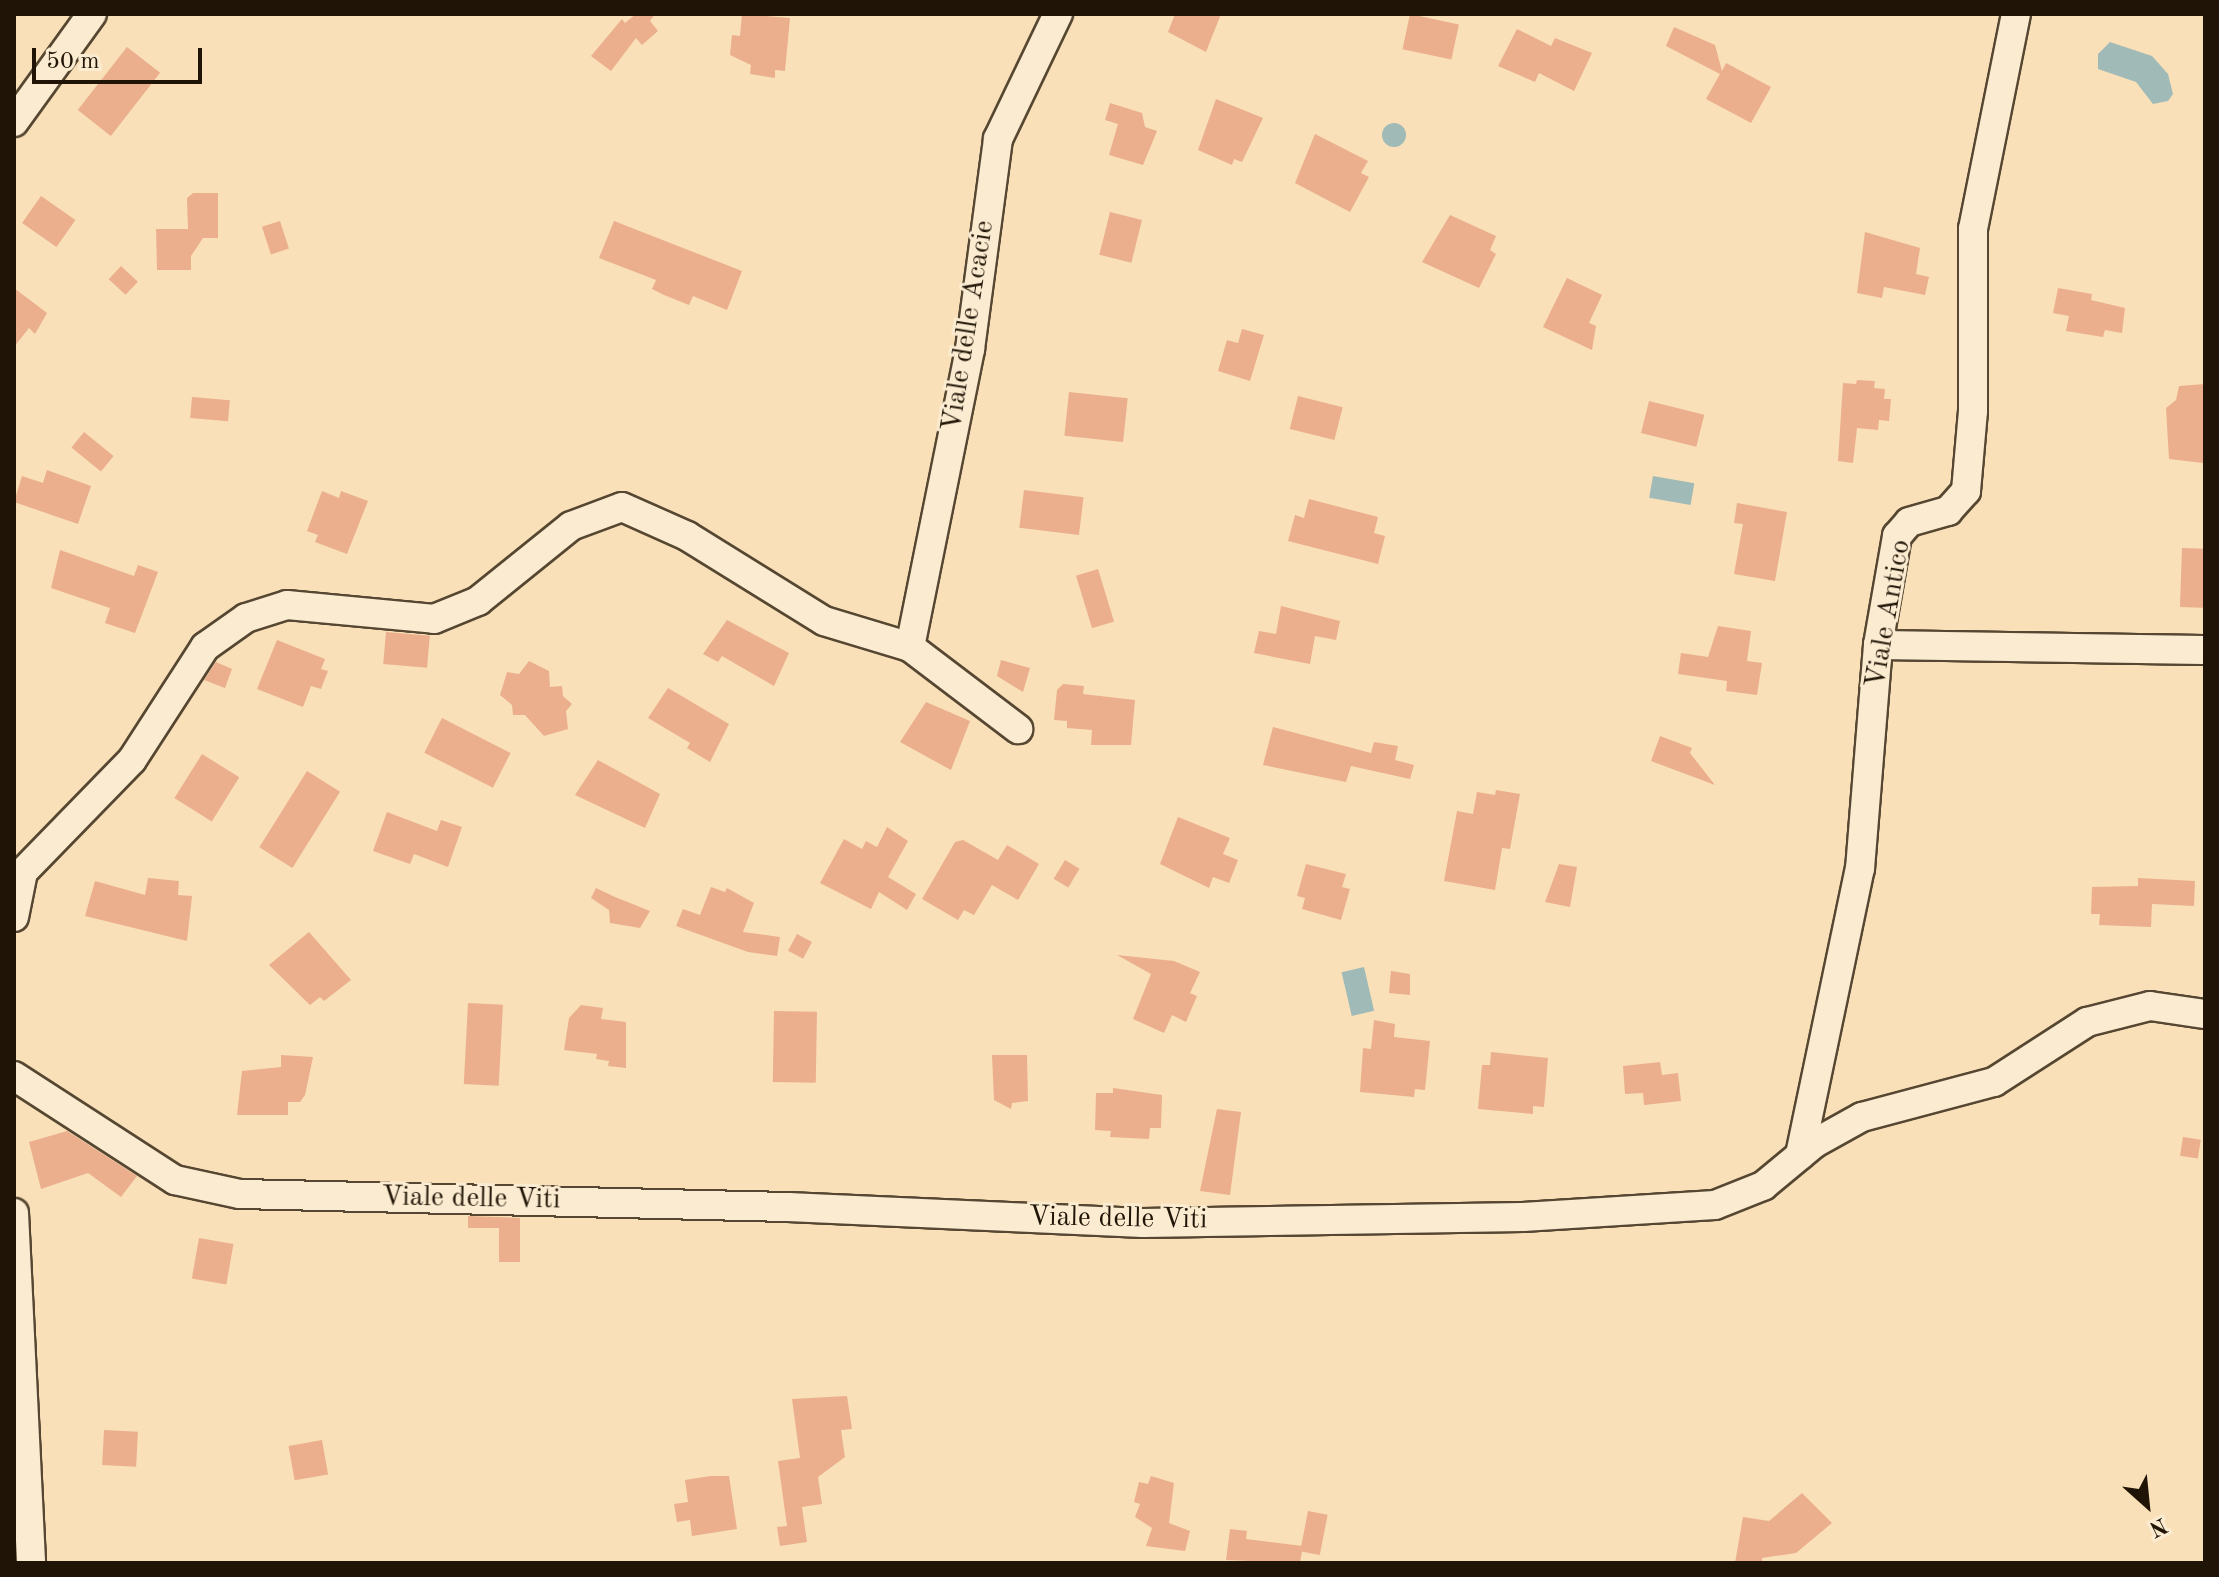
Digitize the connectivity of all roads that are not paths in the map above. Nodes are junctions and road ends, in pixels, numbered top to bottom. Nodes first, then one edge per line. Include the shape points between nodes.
1 (92, 14) edge
2 (1058, 14) edge
3 (2016, 14) edge
4 (14, 122) edge
5 (1878, 645) junction
6 (910, 647) junction
7 (2205, 650) edge
8 (1018, 729) dead end
9 (14, 917) edge
10 (2205, 1014) edge
11 (14, 1076) edge
12 (1800, 1155) junction
13 (14, 1213) edge
14 (31, 1563) edge

1 - 4 street
2 - 6 street, Viale delle Acacie via 998,139 970,349
3 - 5 street, Viale Antico via 1973,229 1973,411 1966,491 1948,511 1909,522 1897,536
5 - 7 street
5 - 12 street, Viale Antico via 1860,869
6 - 8 street
6 - 9 street via 824,621 687,536 622,507 571,526 478,601 434,619 287,605 246,618 205,647 132,760 23,872
10 - 12 street, Viale delle Viti via 2150,1006 2098,1019 1994,1082 1862,1117
11 - 12 street, Viale delle Viti via 175,1180 240,1194 758,1206 1143,1223 1523,1217 1715,1205 1763,1186
13 - 14 street via 30,1446

